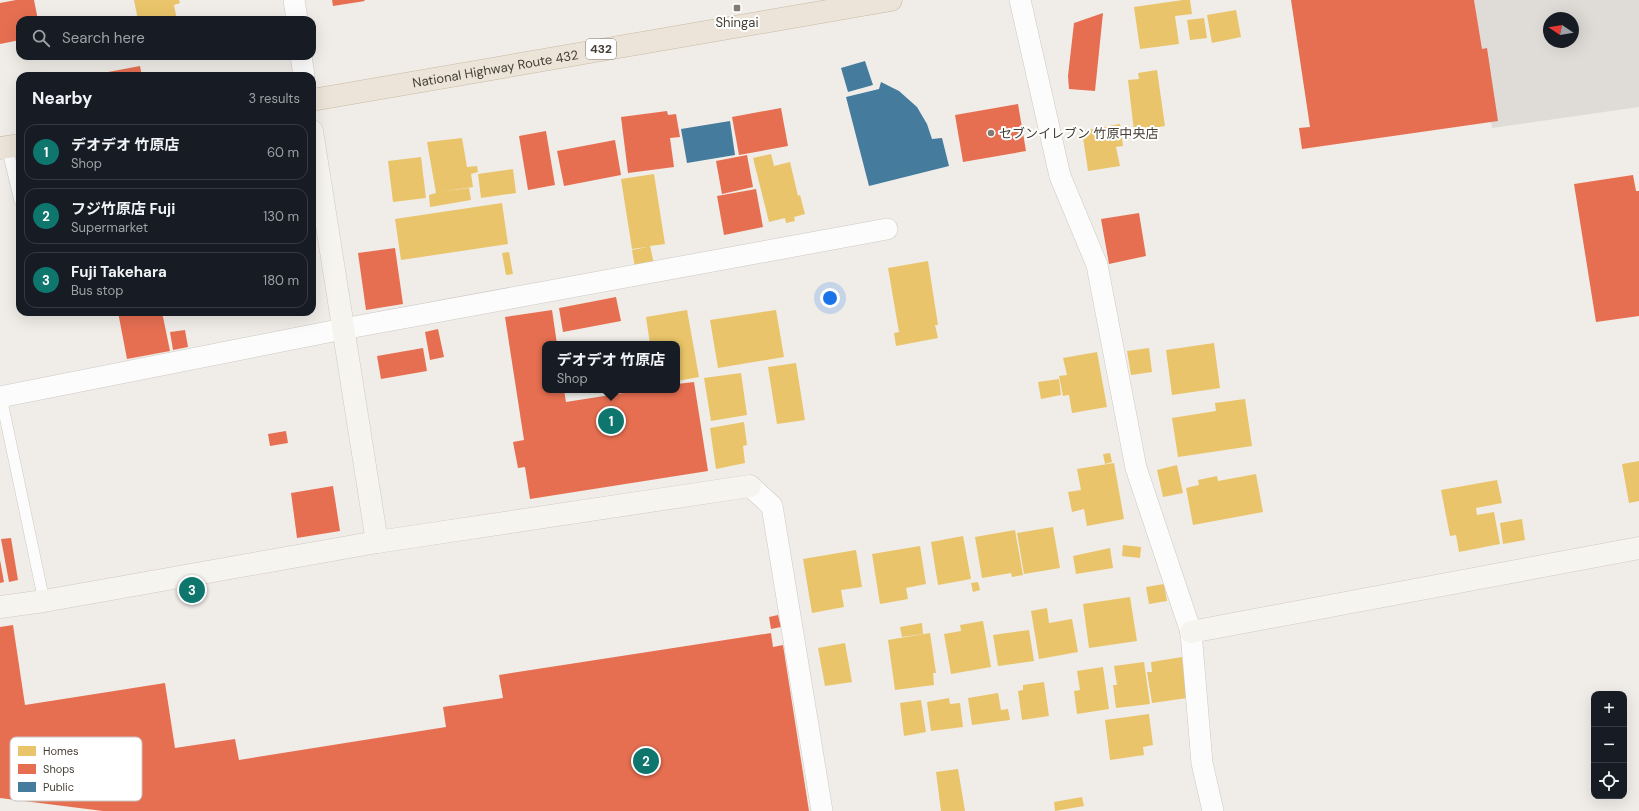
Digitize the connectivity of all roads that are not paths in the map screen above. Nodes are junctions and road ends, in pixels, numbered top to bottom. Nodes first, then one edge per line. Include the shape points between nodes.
1 (294, 0) edge
2 (891, 0) edge
3 (1020, 0) edge
4 (296, 16) edge
5 (302, 60) edge
6 (303, 72) edge
7 (316, 99) edge
8 (9, 147) edge
9 (316, 156) edge
10 (16, 181) edge
11 (887, 229) dead end
12 (343, 328) junction
13 (1, 397) edge
14 (750, 486) joint
15 (377, 542) junction
16 (1639, 548) edge
17 (44, 601) junction
18 (0, 607) edge
19 (1191, 632) junction
20 (822, 811) edge
21 (1213, 811) edge

1 - 4 street
2 - 7 highway, National Highway Route 432 / 432
3 - 19 street via 1060,176 1097,265 1136,468
5 - 6 street
8 - 10 lane
9 - 12 street
11 - 12 street
12 - 13 street
12 - 15 street
13 - 17 lane
14 - 15 street
14 - 20 street via 772,506
15 - 17 street
16 - 19 street
17 - 18 street
19 - 21 street via 1202,763

